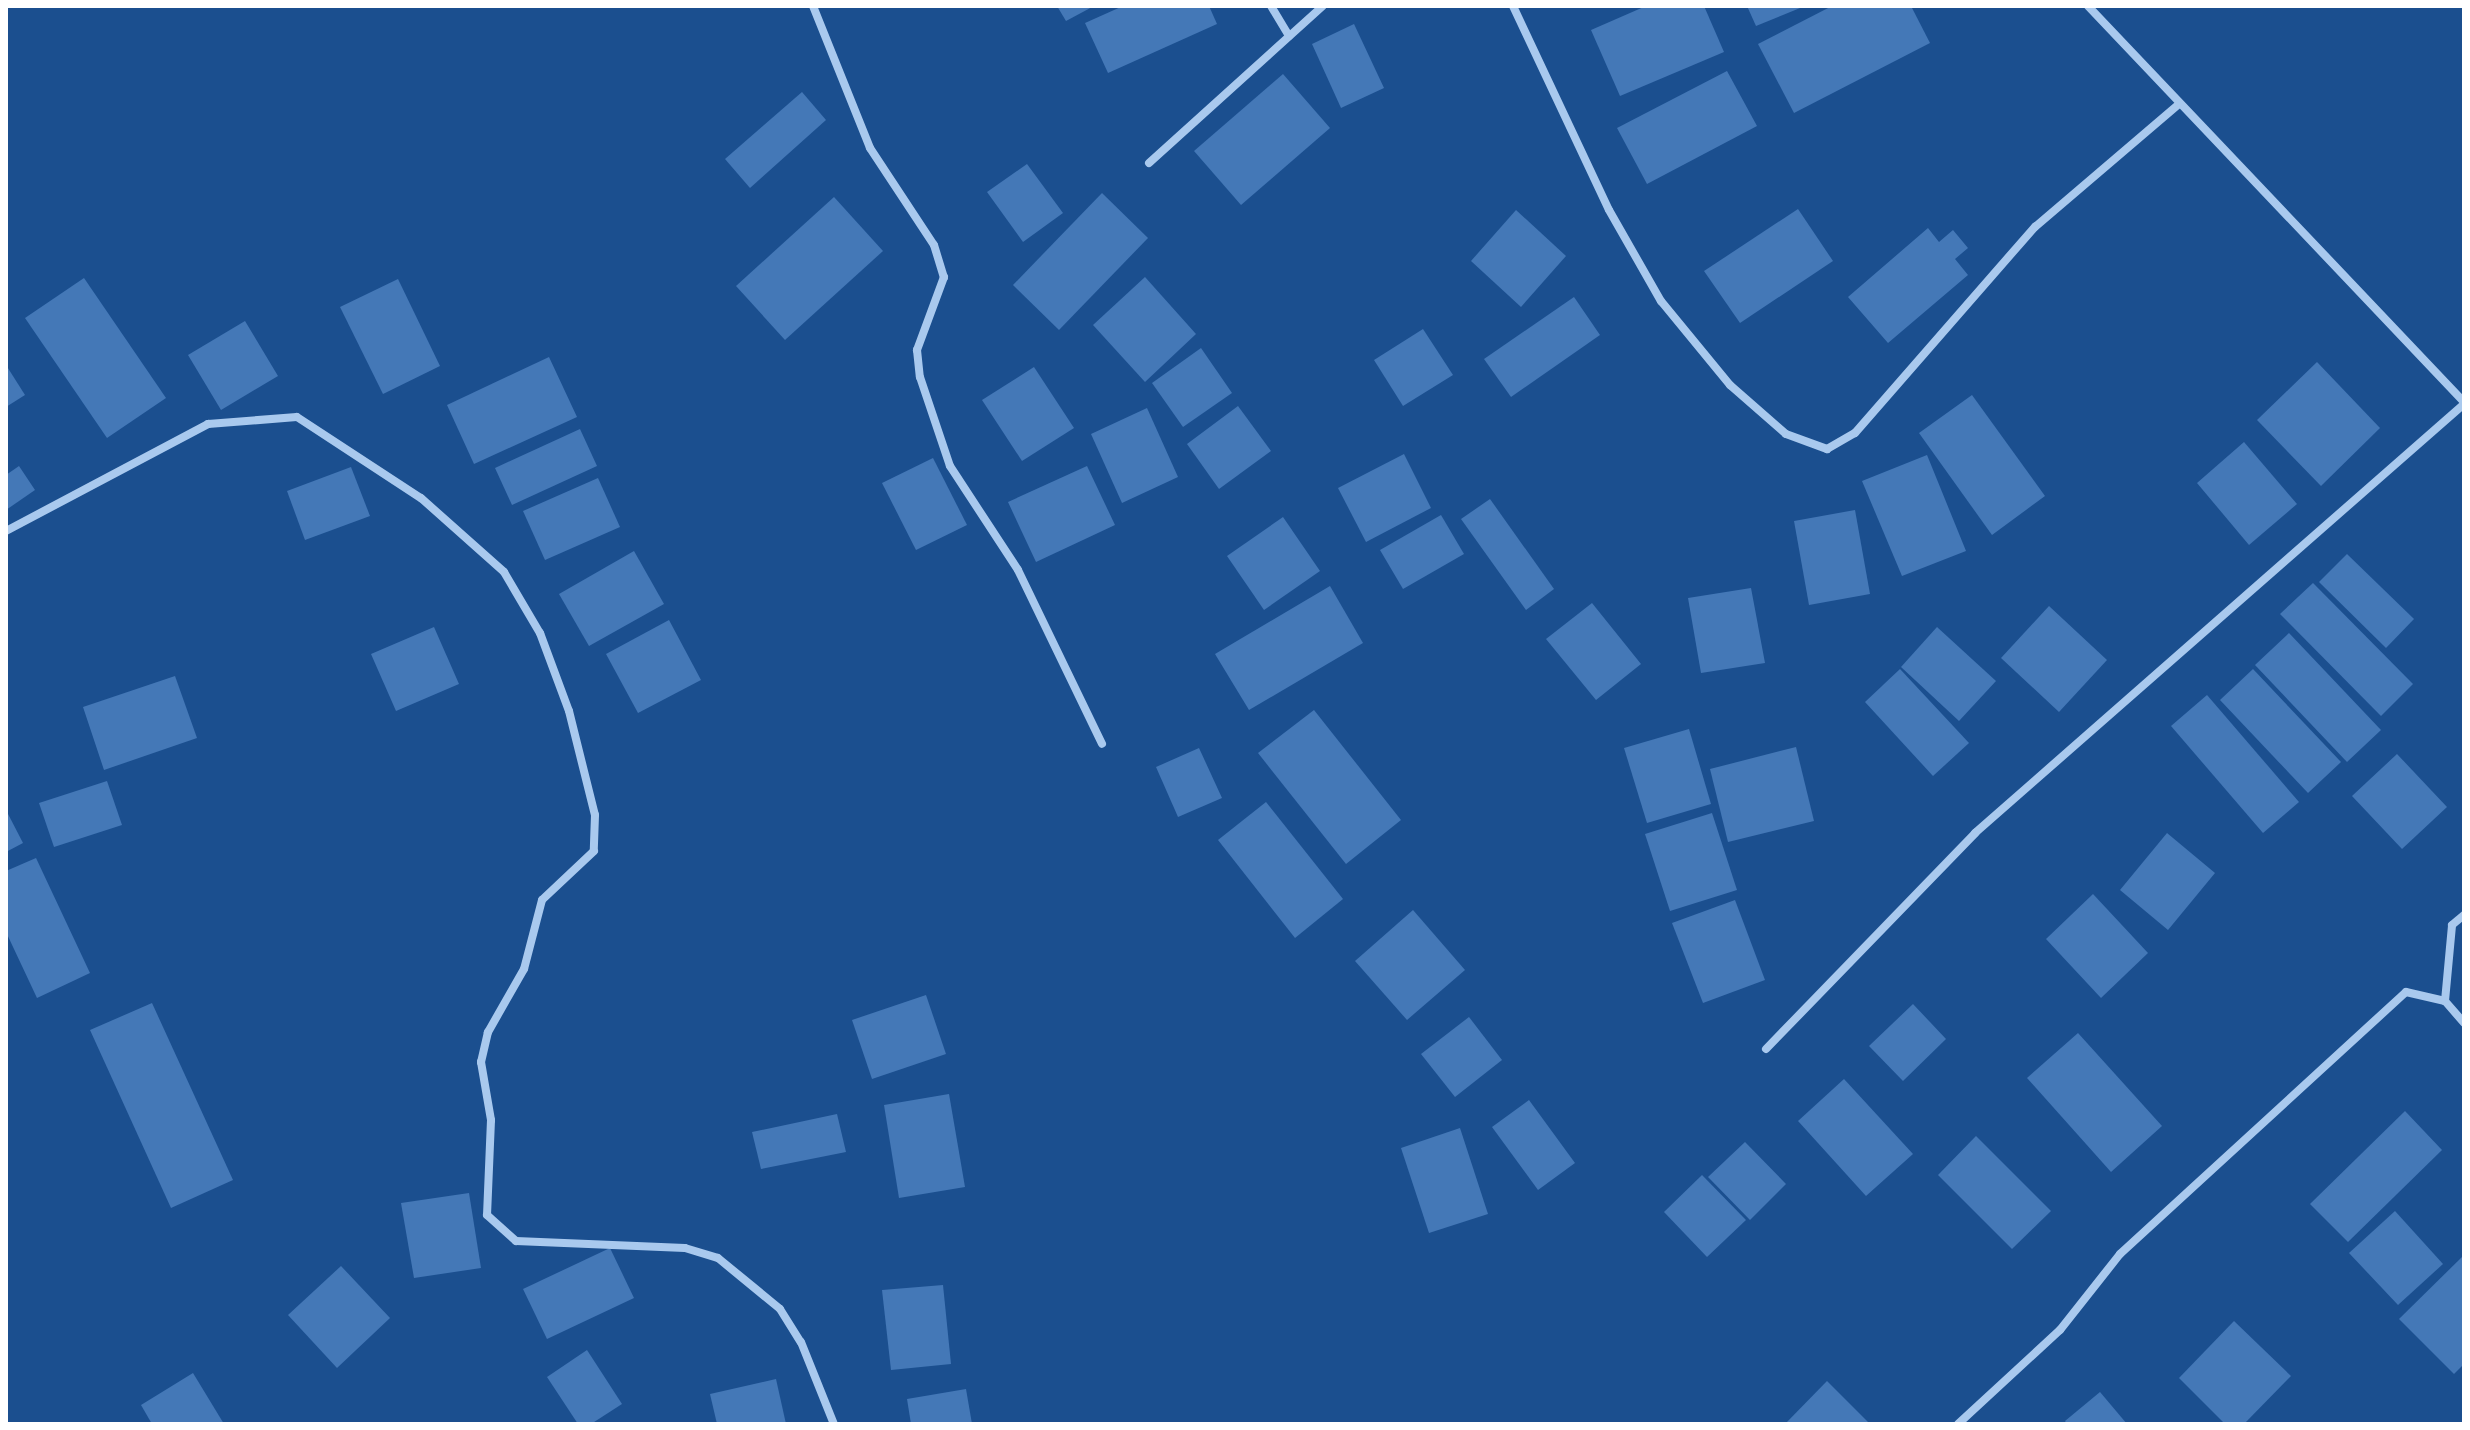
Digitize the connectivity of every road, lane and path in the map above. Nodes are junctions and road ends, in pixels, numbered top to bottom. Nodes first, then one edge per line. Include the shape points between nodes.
1 (813, 6) edge
2 (1271, 6) edge
3 (1323, 6) edge
4 (1513, 6) edge
5 (2088, 6) edge
6 (1289, 36) junction
7 (2179, 104) junction
8 (1149, 163) dead end
9 (2464, 403) edge
10 (6, 531) edge
11 (1102, 744) dead end
12 (2464, 915) edge
13 (2445, 1001) junction
14 (2464, 1023) edge
15 (1766, 1049) dead end
16 (834, 1424) edge
17 (1958, 1424) edge

1 - 11 street via 870,148 934,245 944,277 917,350 920,377 950,466 1018,570
2 - 6 street
3 - 6 street
4 - 7 street via 1609,210 1661,301 1730,385 1786,434 1827,449 1855,433 2035,227
5 - 7 street
6 - 8 street
7 - 9 street
9 - 15 street via 1975,833
10 - 16 street via 208,424 297,417 421,498 504,572 540,633 569,711 595,815 594,851 542,900 524,969 488,1032 481,1062 491,1120 487,1215 516,1241 685,1248 718,1258 780,1309 801,1342
12 - 13 street via 2452,925
13 - 14 street
13 - 17 street via 2406,992 2120,1254 2060,1330

